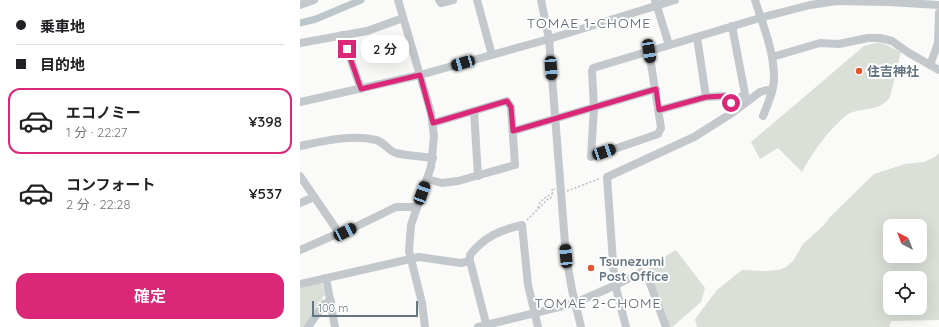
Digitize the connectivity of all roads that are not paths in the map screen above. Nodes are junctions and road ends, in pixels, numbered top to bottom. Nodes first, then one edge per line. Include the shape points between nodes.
1 (314, 0) edge
2 (398, 0) edge
3 (439, 0) edge
4 (453, 0) edge
5 (477, 0) edge
6 (541, 0) edge
7 (674, 0) edge
8 (755, 0) edge
9 (888, 1) edge
10 (656, 3) edge
11 (939, 4) edge
12 (300, 5) edge
13 (939, 13) edge
14 (403, 18) junction
15 (760, 18) junction
16 (732, 26) junction
17 (342, 35) junction
18 (697, 37) junction
19 (549, 39) junction
20 (300, 43) edge
21 (669, 45) junction
22 (649, 51) junction
23 (492, 55) junction
24 (772, 57) junction
25 (930, 65) junction
26 (939, 70) edge
27 (420, 75) junction
28 (361, 89) junction
29 (656, 89) junction
30 (772, 92) junction
31 (706, 97) junction
32 (300, 102) edge
33 (594, 108) junction
34 (659, 110) junction
35 (474, 111) junction
36 (763, 116) dead end
37 (556, 120) junction
38 (433, 123) junction
39 (513, 131) junction
40 (300, 146) edge
41 (433, 158) junction
42 (300, 176) edge
43 (478, 176) junction
44 (428, 179) junction
45 (314, 197) junction
46 (300, 203) edge
47 (417, 207) junction
48 (339, 233) junction
49 (300, 250) edge
50 (411, 259) junction
51 (470, 261) junction
52 (326, 278) junction
53 (300, 284) edge
54 (616, 285) junction
55 (331, 301) junction
56 (575, 303) junction
57 (535, 313) junction
58 (487, 326) edge
59 (308, 327) edge
60 (335, 327) edge
61 (425, 327) edge
62 (478, 327) edge
63 (538, 327) edge
64 (582, 327) edge
65 (626, 327) edge
66 (666, 327) edge

1 - 12 street
2 - 14 street
3 - 4 street via 441,4
5 - 23 street
6 - 19 street
7 - 10 street
8 - 15 street
9 - 11 street
9 - 15 street via 837,1
10 - 19 street
10 - 21 street
13 - 25 street via 938,43
14 - 17 street via 367,31
14 - 27 street
15 - 16 street
15 - 24 street
16 - 18 street
16 - 31 street via 745,94 731,103 726,96
17 - 20 street
17 - 28 street
18 - 21 street
18 - 31 street
19 - 23 street
19 - 37 street
21 - 22 street
22 - 29 street
22 - 33 street via 594,68
23 - 27 street
24 - 25 street via 820,43 839,44 880,38 892,41
24 - 30 street
25 - 26 street
27 - 28 street
27 - 38 street
28 - 32 street
29 - 33 street
29 - 34 street
30 - 36 street
30 - 54 street via 760,92 694,137 607,177
31 - 34 street
33 - 34 street via 591,157 658,134 661,128
33 - 37 street
35 - 38 street
35 - 39 street via 507,101 511,107
35 - 43 street
37 - 39 street
37 - 56 street via 566,256
38 - 41 street
39 - 43 street via 515,165
40 - 41 street via 327,140 366,138 378,141 395,153
41 - 44 street
42 - 45 street
43 - 44 street via 442,183
44 - 47 street
45 - 46 street
45 - 48 street
47 - 48 street via 396,207
47 - 50 street via 411,226
48 - 49 street
50 - 51 street via 419,257 461,263
50 - 52 street
50 - 61 street
51 - 57 street via 470,255 486,238 505,229 522,225 528,285
51 - 58 street
52 - 53 street
52 - 55 street
54 - 56 street
54 - 65 street
54 - 66 street via 641,272 647,275
55 - 59 street via 324,304
55 - 60 street
56 - 57 street
56 - 64 street
57 - 58 street
57 - 63 street
58 - 62 street

